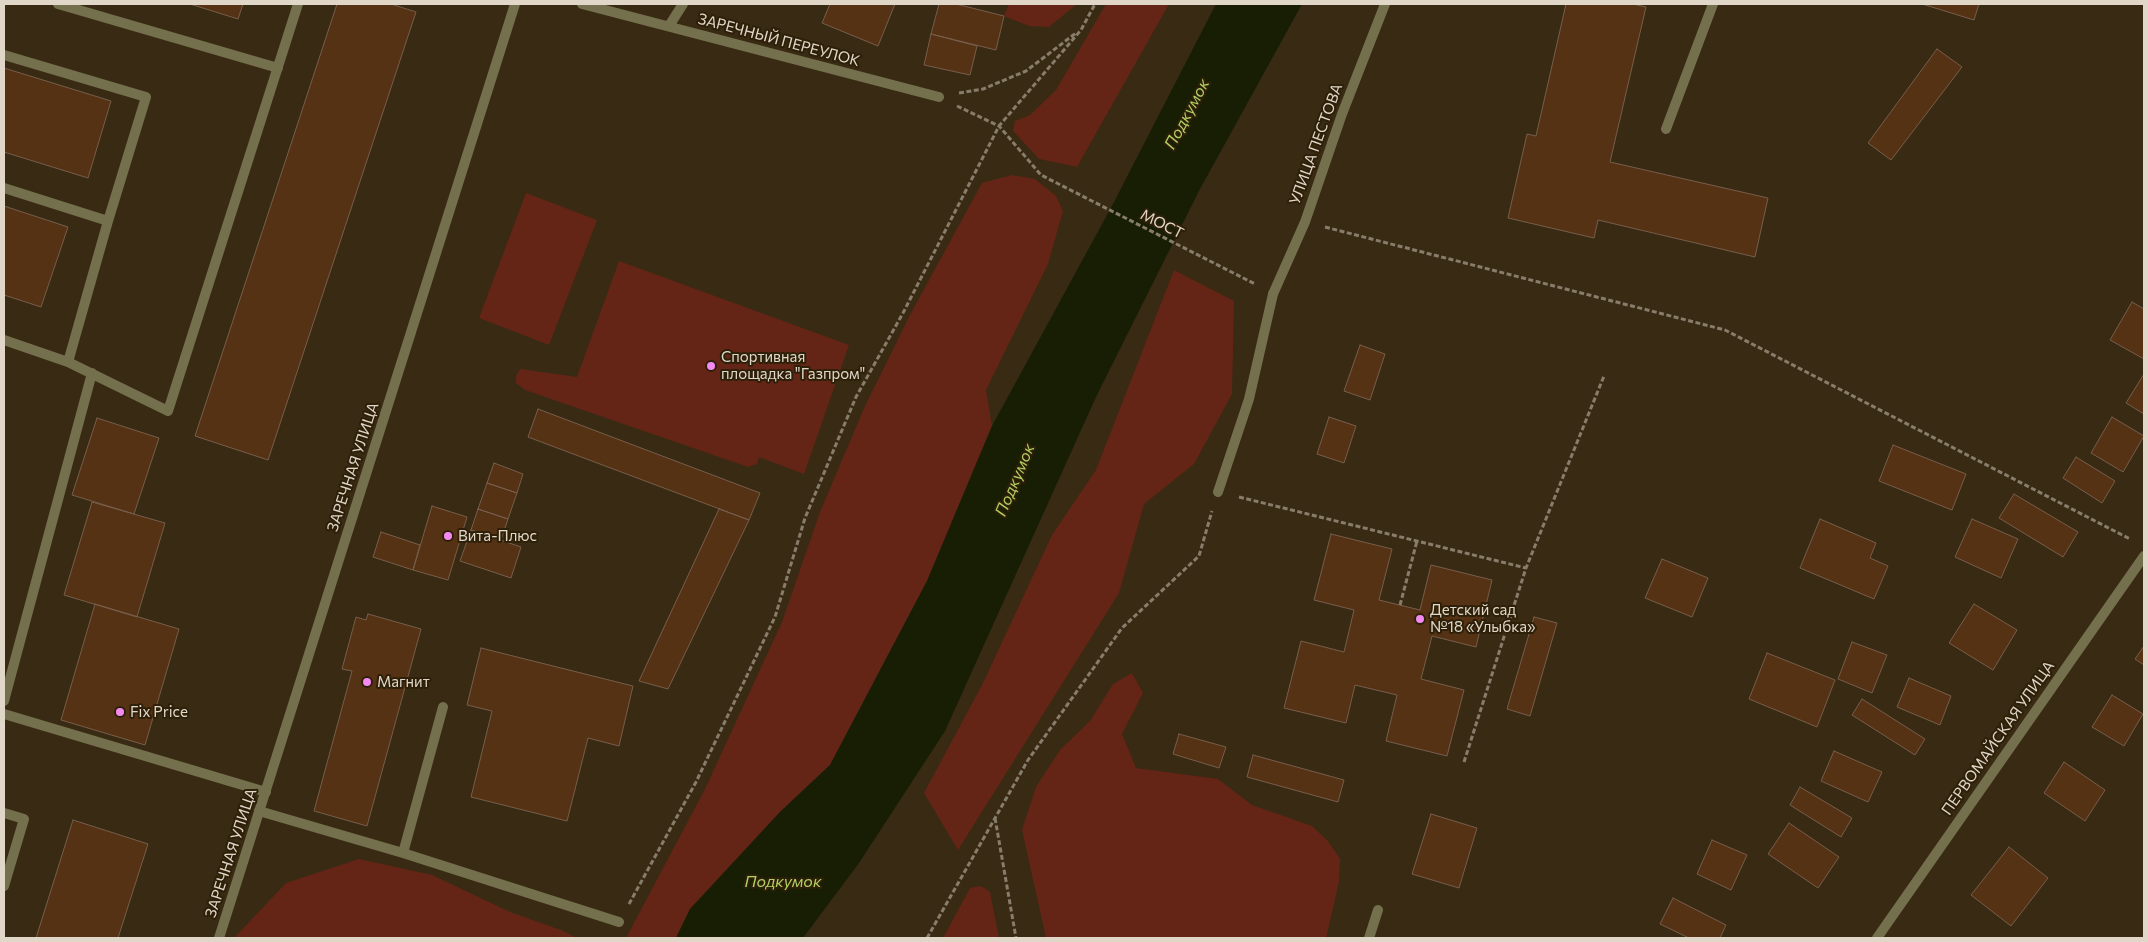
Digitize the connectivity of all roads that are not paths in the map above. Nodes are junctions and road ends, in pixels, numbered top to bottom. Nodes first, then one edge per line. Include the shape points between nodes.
1 (58, 4) edge
2 (298, 4) edge
3 (515, 4) edge
4 (582, 4) edge
5 (683, 4) edge
6 (1385, 4) edge
7 (1713, 4) edge
8 (669, 26) junction
9 (4, 55) edge
10 (278, 68) junction
11 (938, 97) road end
12 (1666, 129) dead end
13 (4, 188) edge
14 (108, 221) junction
15 (4, 340) edge
16 (68, 362) junction
17 (92, 373) junction
18 (1218, 492) road end
19 (2144, 556) edge
20 (4, 700) edge
21 (443, 707) dead end
22 (4, 714) edge
23 (266, 792) junction
24 (259, 811) junction
25 (4, 813) edge
26 (403, 853) junction
27 (4, 886) edge
28 (1378, 910) dead end
29 (619, 922) road end
30 (219, 938) edge
31 (1369, 938) edge
32 (1877, 938) edge

1 - 10 street
2 - 10 street
3 - 23 street, ЗАРЕЧНАЯ УЛИЦА
4 - 8 street, ЗАРЕЧНЫЙ ПЕРЕУЛОК
5 - 8 street
6 - 18 street, УЛИЦА ПЕСТОВА via 1305,222 1272,294 1249,398
7 - 12 street
8 - 11 street, ЗАРЕЧНЫЙ ПЕРЕУЛОК
9 - 14 street via 146,97
10 - 17 street via 168,410
13 - 14 street
14 - 16 street
15 - 16 street
16 - 17 street
17 - 20 street
19 - 32 street, ПЕРВОМАЙСКАЯ УЛИЦА
21 - 26 street
22 - 23 street
23 - 24 street, ЗАРЕЧНАЯ УЛИЦА
24 - 26 street
24 - 30 street, ЗАРЕЧНАЯ УЛИЦА
25 - 27 street via 24,819
26 - 29 street
28 - 31 street

